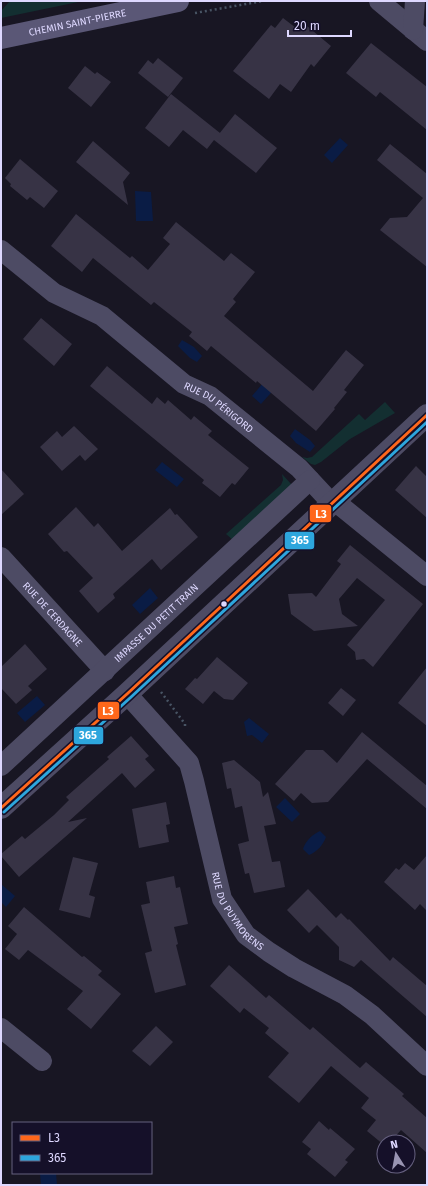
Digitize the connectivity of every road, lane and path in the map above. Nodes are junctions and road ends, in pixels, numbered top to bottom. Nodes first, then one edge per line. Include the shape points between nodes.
1 (178, 1) edge
2 (379, 1) edge
3 (415, 1) edge
4 (420, 36) edge
5 (1, 38) edge
6 (1, 250) edge
7 (427, 415) edge
8 (310, 480) junction
9 (334, 502) junction
10 (1, 557) edge
11 (427, 576) edge
12 (105, 671) junction
13 (127, 694) junction
14 (1, 766) edge
15 (1, 808) edge
16 (1, 1028) edge
17 (42, 1062) dead end
18 (427, 1066) edge

1 - 5 main road, CHEMIN SAINT-PIERRE
2 - 4 street
3 - 4 street
6 - 8 street, RUE DU PÉRIGORD via 54,293 102,316 184,384 210,396 299,468
7 - 9 street
8 - 9 street, RUE DU PÉRIGORD
8 - 12 street, IMPASSE DU PETIT TRAIN
9 - 11 street, RUE DU PÉRIGORD
9 - 13 street
10 - 12 street, RUE DE CERDAGNE
12 - 14 street, IMPASSE DU PETIT TRAIN
13 - 15 street
13 - 18 street, RUE DU PUYMORENS via 189,763 222,899 246,935 294,968 345,995 372,1015
16 - 17 street

